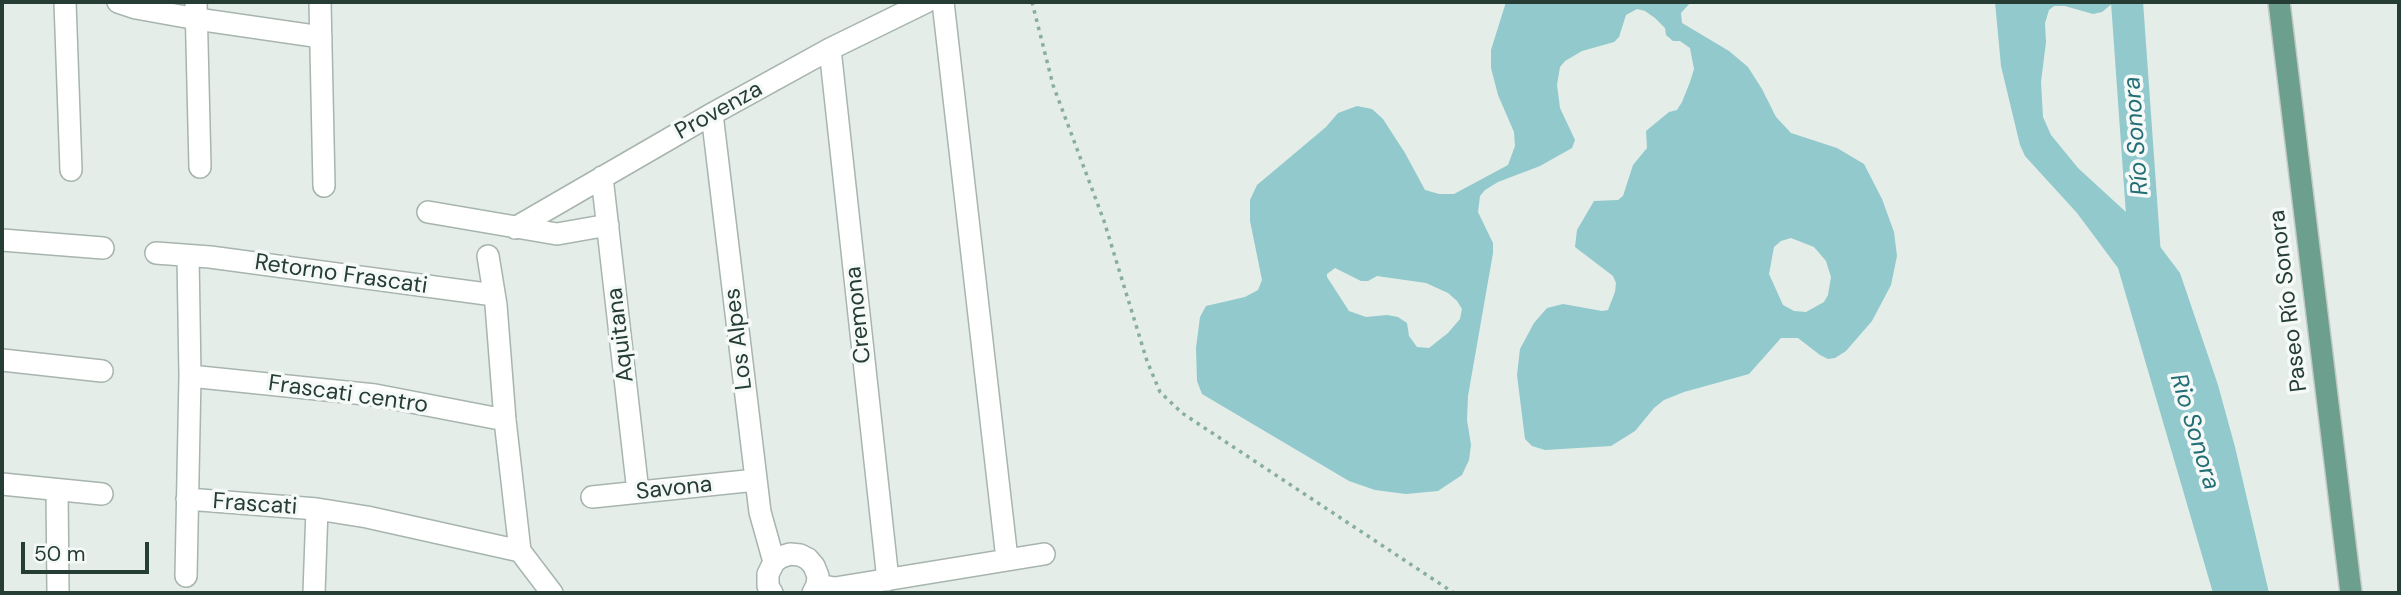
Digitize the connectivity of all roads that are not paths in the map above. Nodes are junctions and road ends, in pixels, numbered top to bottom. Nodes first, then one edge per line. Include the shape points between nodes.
1 (65, 2) edge
2 (118, 2) edge
3 (320, 2) edge
4 (926, 2) edge
5 (943, 2) edge
6 (2279, 2) edge
7 (196, 11) edge
8 (321, 37) junction
9 (830, 49) junction
10 (712, 114) junction
11 (200, 167) dead end
12 (71, 170) dead end
13 (602, 177) junction
14 (324, 186) dead end
15 (428, 212) dead end
16 (608, 225) junction
17 (515, 228) junction
18 (2, 240) edge
19 (103, 248) dead end
20 (156, 253) dead end
21 (188, 256) junction
22 (488, 256) dead end
23 (494, 295) junction
24 (2, 360) edge
25 (102, 371) dead end
26 (190, 376) junction
27 (505, 420) junction
28 (756, 480) junction
29 (2, 484) edge
30 (57, 490) junction
31 (638, 492) junction
32 (102, 495) dead end
33 (592, 497) dead end
34 (187, 499) junction
35 (317, 509) junction
36 (520, 551) junction
37 (1044, 554) dead end
38 (1007, 559) junction
39 (774, 562) junction
40 (186, 576) dead end
41 (888, 580) junction
42 (815, 589) edge
43 (767, 591) edge
44 (58, 593) edge
45 (314, 593) edge
46 (552, 593) edge
47 (2351, 593) edge

1 - 12 street
2 - 7 street via 136,8
3 - 8 street
4 - 9 street, Provenza
5 - 38 street
6 - 47 main road, Paseo Río Sonora
7 - 8 street
7 - 11 street
8 - 14 street
9 - 10 street, Provenza
9 - 41 street, Cremona
10 - 13 street, Provenza
10 - 28 street, Los Alpes
13 - 16 street, Aquitana
13 - 17 street, Provenza
15 - 17 street
16 - 17 street via 557,234
16 - 31 street, Aquitana
18 - 19 street
20 - 21 street, Retorno Frascati
21 - 23 street, Retorno Frascati
21 - 26 street, Frascati
22 - 23 street
23 - 27 street
24 - 25 street
26 - 27 street, Frascati centro via 375,395
26 - 34 street, Frascati
27 - 36 street
28 - 31 street, Savona
28 - 39 street, Los Alpes via 764,533
29 - 30 street
30 - 32 street
30 - 44 street
31 - 33 street, Savona
34 - 35 street, Frascati
34 - 40 street
35 - 36 street, Frascati
35 - 45 street
36 - 46 street
37 - 38 street
38 - 41 street
39 - 42 street via 790,554 808,559 818,576
39 - 43 street
41 - 42 street

